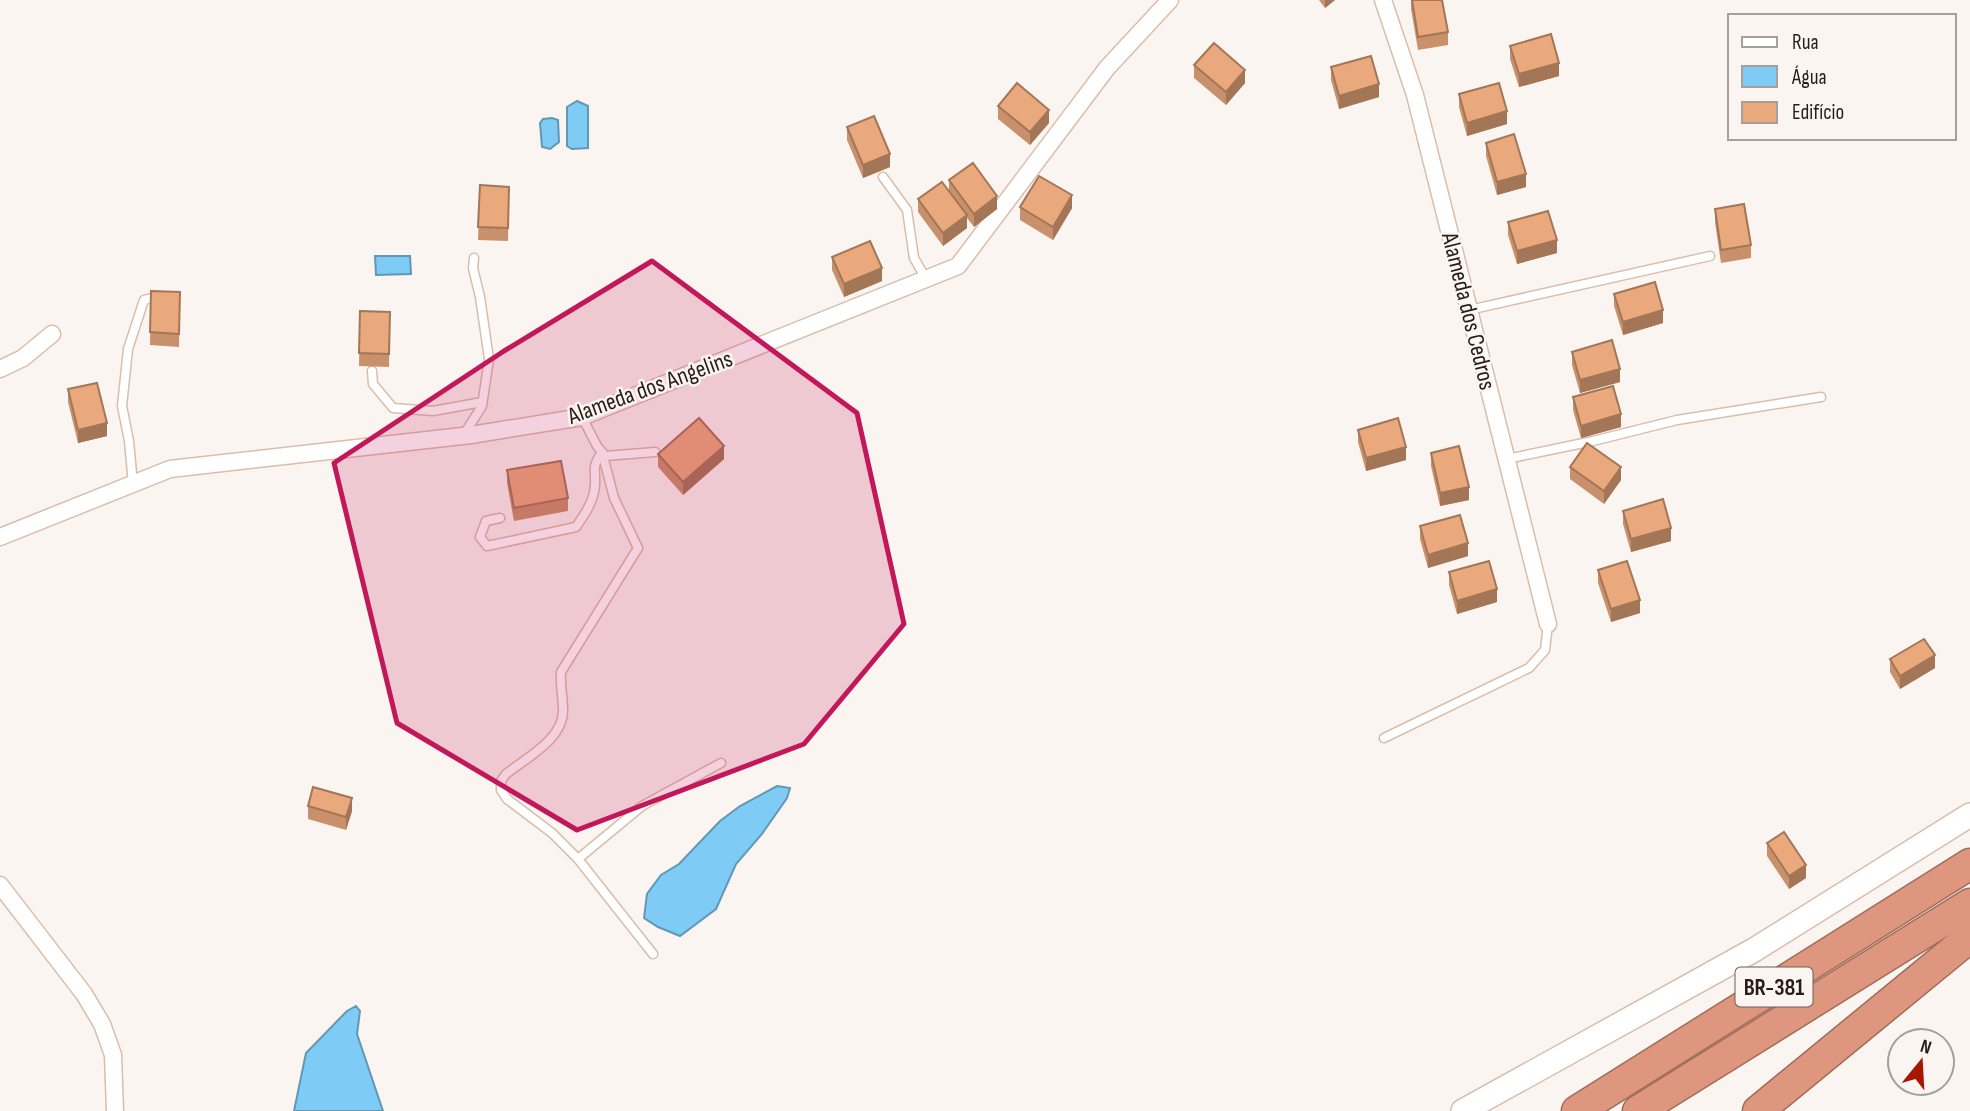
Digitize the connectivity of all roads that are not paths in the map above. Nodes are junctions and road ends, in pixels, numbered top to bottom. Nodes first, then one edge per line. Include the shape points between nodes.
1 (1170, 0) edge
2 (1383, 0) edge
3 (883, 177) dead end
4 (1710, 256) dead end
5 (474, 258) dead end
6 (926, 279) junction
7 (156, 297) edge
8 (1469, 310) junction
9 (52, 334) dead end
10 (0, 369) edge
11 (372, 371) dead end
12 (1821, 397) dead end
13 (482, 402) junction
14 (582, 417) junction
15 (463, 436) junction
16 (601, 452) junction
17 (655, 452) dead end
18 (1507, 459) junction
19 (133, 484) junction
20 (500, 518) dead end
21 (0, 537) edge
22 (1548, 624) joint
23 (1384, 738) dead end
24 (721, 762) dead end
25 (1970, 815) edge
26 (578, 859) junction
27 (1970, 864) edge
28 (0, 885) edge
29 (1970, 904) edge
30 (1969, 943) edge
31 (653, 954) dead end
32 (115, 1111) edge
33 (1463, 1111) edge
34 (1577, 1111) edge
35 (1638, 1111) edge
36 (1758, 1111) edge

1 - 6 street, Alameda dos Angelins via 1107,68 958,266
2 - 8 street, Alameda dos Cedros via 1415,95
3 - 6 lane via 907,210 914,258
4 - 8 lane
5 - 13 lane via 489,359
6 - 14 street, Alameda dos Angelins
7 - 19 lane via 144,300 128,349 122,406
8 - 18 street, Alameda dos Cedros
9 - 10 street via 23,358
11 - 13 lane via 373,384 393,408 433,411
12 - 18 lane via 1677,420
13 - 15 lane
14 - 15 street, Alameda dos Angelins
14 - 16 lane
15 - 19 street, Alameda dos Angelins via 170,469
16 - 17 lane via 605,456
16 - 20 lane via 593,466 595,486 589,509 576,527 487,545 480,537 486,521
16 - 26 lane via 614,498 638,548 561,671 564,712 557,733 506,774 501,790
18 - 22 street, Alameda dos Cedros
19 - 21 street, Alameda dos Angelins
22 - 23 lane via 1545,650 1529,668
24 - 26 lane via 642,806
25 - 33 main road, BR-381 via 1755,950
26 - 31 lane
27 - 34 highway, BR-381
28 - 32 street via 102,1024 113,1055
29 - 35 highway, BR-381
30 - 36 highway

